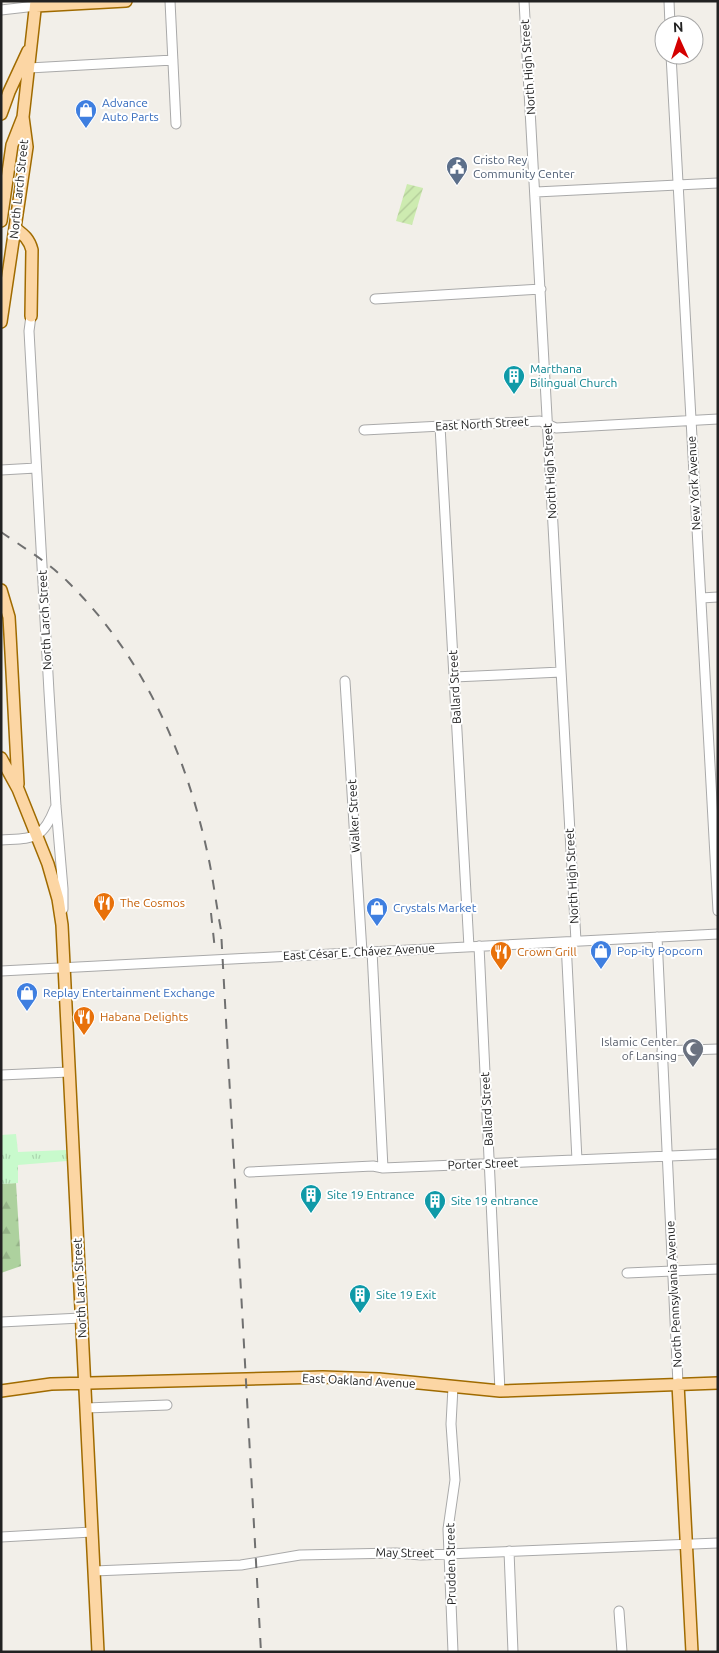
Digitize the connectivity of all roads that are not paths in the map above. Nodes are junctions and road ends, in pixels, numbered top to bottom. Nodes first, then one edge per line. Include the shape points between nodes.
1 (126, 1) edge
2 (170, 1) edge
3 (524, 1) edge
4 (669, 1) edge
5 (36, 4) edge
6 (1, 10) edge
7 (670, 15) edge
8 (32, 42) junction
9 (173, 60) junction
10 (672, 65) edge
11 (29, 68) junction
12 (1, 114) edge
13 (23, 116) junction
14 (176, 124) dead end
15 (718, 183) edge
16 (678, 185) junction
17 (536, 192) junction
18 (1, 221) edge
19 (16, 229) junction
20 (540, 289) junction
21 (375, 299) dead end
22 (31, 316) joint
23 (1, 322) edge
24 (718, 419) edge
25 (691, 421) junction
26 (548, 424) junction
27 (440, 426) junction
28 (364, 430) dead end
29 (36, 468) junction
30 (1, 470) edge
31 (1, 590) edge
32 (718, 597) edge
33 (701, 598) junction
34 (561, 672) junction
35 (454, 678) junction
36 (345, 682) dead end
37 (1, 758) edge
38 (18, 789) junction
39 (56, 806) junction
40 (36, 836) junction
41 (1, 840) edge
42 (718, 911) edge
43 (62, 925) junction
44 (718, 934) edge
45 (657, 937) junction
46 (576, 941) junction
47 (566, 942) junction
48 (479, 946) junction
49 (469, 947) junction
50 (372, 951) junction
51 (362, 952) junction
52 (64, 967) junction
53 (1, 971) edge
54 (718, 1049) edge
55 (662, 1052) junction
56 (69, 1072) junction
57 (1, 1075) edge
58 (718, 1154) edge
59 (667, 1156) junction
60 (577, 1160) junction
61 (490, 1164) junction
62 (383, 1168) junction
63 (249, 1172) dead end
64 (718, 1269) edge
65 (673, 1271) junction
66 (627, 1273) dead end
67 (81, 1318) junction
68 (1, 1322) edge
69 (84, 1383) junction
70 (718, 1383) edge
71 (678, 1384) junction
72 (453, 1387) junction
73 (1, 1391) edge
74 (500, 1391) junction
75 (166, 1405) dead end
76 (86, 1408) junction
77 (92, 1532) junction
78 (1, 1537) edge
79 (718, 1543) edge
80 (687, 1544) junction
81 (509, 1551) junction
82 (449, 1554) junction
83 (94, 1571) junction
84 (619, 1611) dead end
85 (98, 1652) edge
86 (453, 1652) edge
87 (513, 1652) edge
88 (622, 1652) edge
89 (692, 1652) edge

1 - 5 main road
2 - 9 street
3 - 17 street, North High Street
4 - 7 street
5 - 6 street
5 - 8 main road, North Larch Street
8 - 11 main road, North Larch Street
8 - 12 main road
9 - 11 street
9 - 14 street
10 - 16 street, New York Avenue
11 - 13 main road, North Larch Street
13 - 18 main road, North Larch Street via 12,146
13 - 19 main road, North Larch Street via 26,147
15 - 16 street
16 - 17 street
16 - 25 street, New York Avenue
17 - 20 street, North High Street
19 - 22 main road via 25,235 32,250
19 - 23 main road, North Larch Street
20 - 21 street
20 - 26 street, North High Street
22 - 29 street, North Larch Street
24 - 25 street, East North Street
25 - 26 street, East North Street via 556,428
25 - 33 street, New York Avenue
26 - 27 street, East North Street via 540,421
26 - 34 street, North High Street
27 - 28 street, East North Street
27 - 35 street, Ballard Street
29 - 30 street
29 - 39 street, North Larch Street
31 - 38 main road via 10,634
32 - 33 street
33 - 42 street, New York Avenue
34 - 35 street
34 - 46 street, North High Street
35 - 49 street, Ballard Street
36 - 51 street, Walker Street
37 - 38 main road, North Larch Street
38 - 40 main road, North Larch Street
39 - 40 street via 44,831
39 - 43 street, North Larch Street via 63,889
40 - 41 street
40 - 43 main road, North Larch Street via 54,882
43 - 52 main road, North Larch Street
44 - 45 street, East César E. Chávez Avenue
45 - 46 street, East César E. Chávez Avenue
45 - 55 street, North Pennsylvania Avenue
46 - 47 street, East César E. Chávez Avenue
47 - 48 street, East César E. Chávez Avenue
47 - 60 street, North High Street
48 - 49 street, East César E. Chávez Avenue
48 - 61 street, Ballard Street
49 - 50 street, East César E. Chávez Avenue
50 - 51 street, East César E. Chávez Avenue
50 - 62 street
51 - 52 street, East César E. Chávez Avenue
52 - 53 street, East César E. Chávez Avenue
52 - 56 main road, North Larch Street
54 - 55 street
55 - 59 street, North Pennsylvania Avenue
56 - 57 street
56 - 67 main road, North Larch Street
58 - 59 street, Porter Street
59 - 60 street, Porter Street
59 - 65 street, North Pennsylvania Avenue
60 - 61 street, Porter Street
61 - 62 street, Porter Street
61 - 74 street, Ballard Street
62 - 63 street, Porter Street
64 - 65 street
65 - 66 street
65 - 71 street, North Pennsylvania Avenue
67 - 68 street
67 - 69 main road, North Larch Street
69 - 72 main road, East Oakland Avenue via 323,1377
69 - 73 main road, East Oakland Avenue
69 - 76 main road, North Larch Street
70 - 71 main road, East Oakland Avenue
71 - 74 main road, East Oakland Avenue
71 - 80 main road, North Pennsylvania Avenue
72 - 74 main road, East Oakland Avenue
72 - 82 street, Prudden Street via 451,1424 455,1480 448,1529
75 - 76 street
76 - 77 main road, North Larch Street
77 - 78 street
77 - 83 main road, North Larch Street
79 - 80 street, May Street
80 - 81 street, May Street
80 - 89 main road, North Pennsylvania Avenue
81 - 82 street, May Street
81 - 87 street
82 - 83 street, May Street via 310,1555 241,1565
82 - 86 street, Prudden Street
83 - 85 main road, North Larch Street
84 - 88 street

